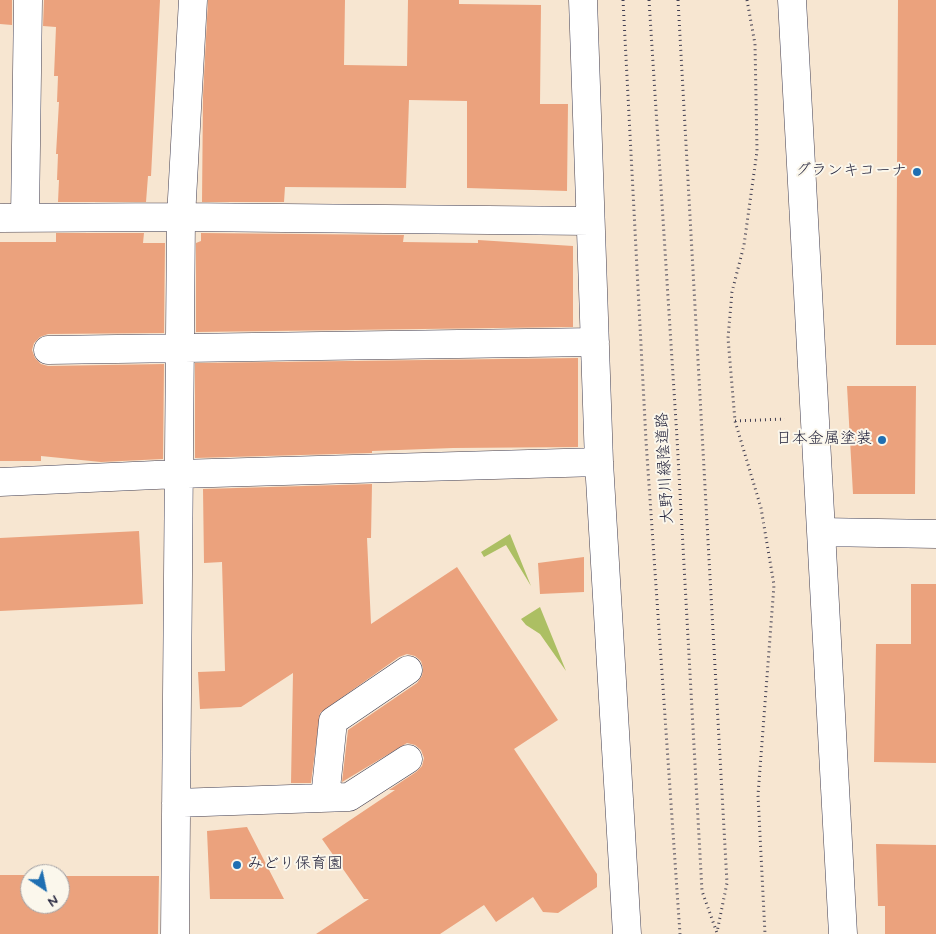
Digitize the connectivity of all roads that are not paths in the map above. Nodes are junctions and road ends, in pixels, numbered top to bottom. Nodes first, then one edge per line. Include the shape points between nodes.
1 (28, 0) edge
2 (193, 0) edge
3 (583, 0) edge
4 (792, 0) edge
5 (181, 217) junction
6 (13, 218) edge
7 (590, 222) junction
8 (595, 342) junction
9 (179, 348) junction
10 (48, 350) dead end
11 (599, 462) junction
12 (178, 474) junction
13 (0, 482) edge
14 (821, 532) junction
15 (936, 534) edge
16 (408, 670) dead end
17 (408, 759) dead end
18 (326, 798) junction
19 (176, 802) junction
20 (175, 934) edge
21 (627, 934) edge
22 (843, 934) edge

1 - 6 street
2 - 5 street
3 - 7 street
4 - 14 street
5 - 6 street
5 - 7 street
5 - 9 street
7 - 8 street
8 - 9 street
8 - 11 street
9 - 10 street
9 - 12 street
11 - 12 street
11 - 21 street
12 - 13 street
12 - 19 street
14 - 15 street
14 - 22 street
16 - 18 street via 333,721
17 - 18 street via 348,797
18 - 19 street
19 - 20 street

